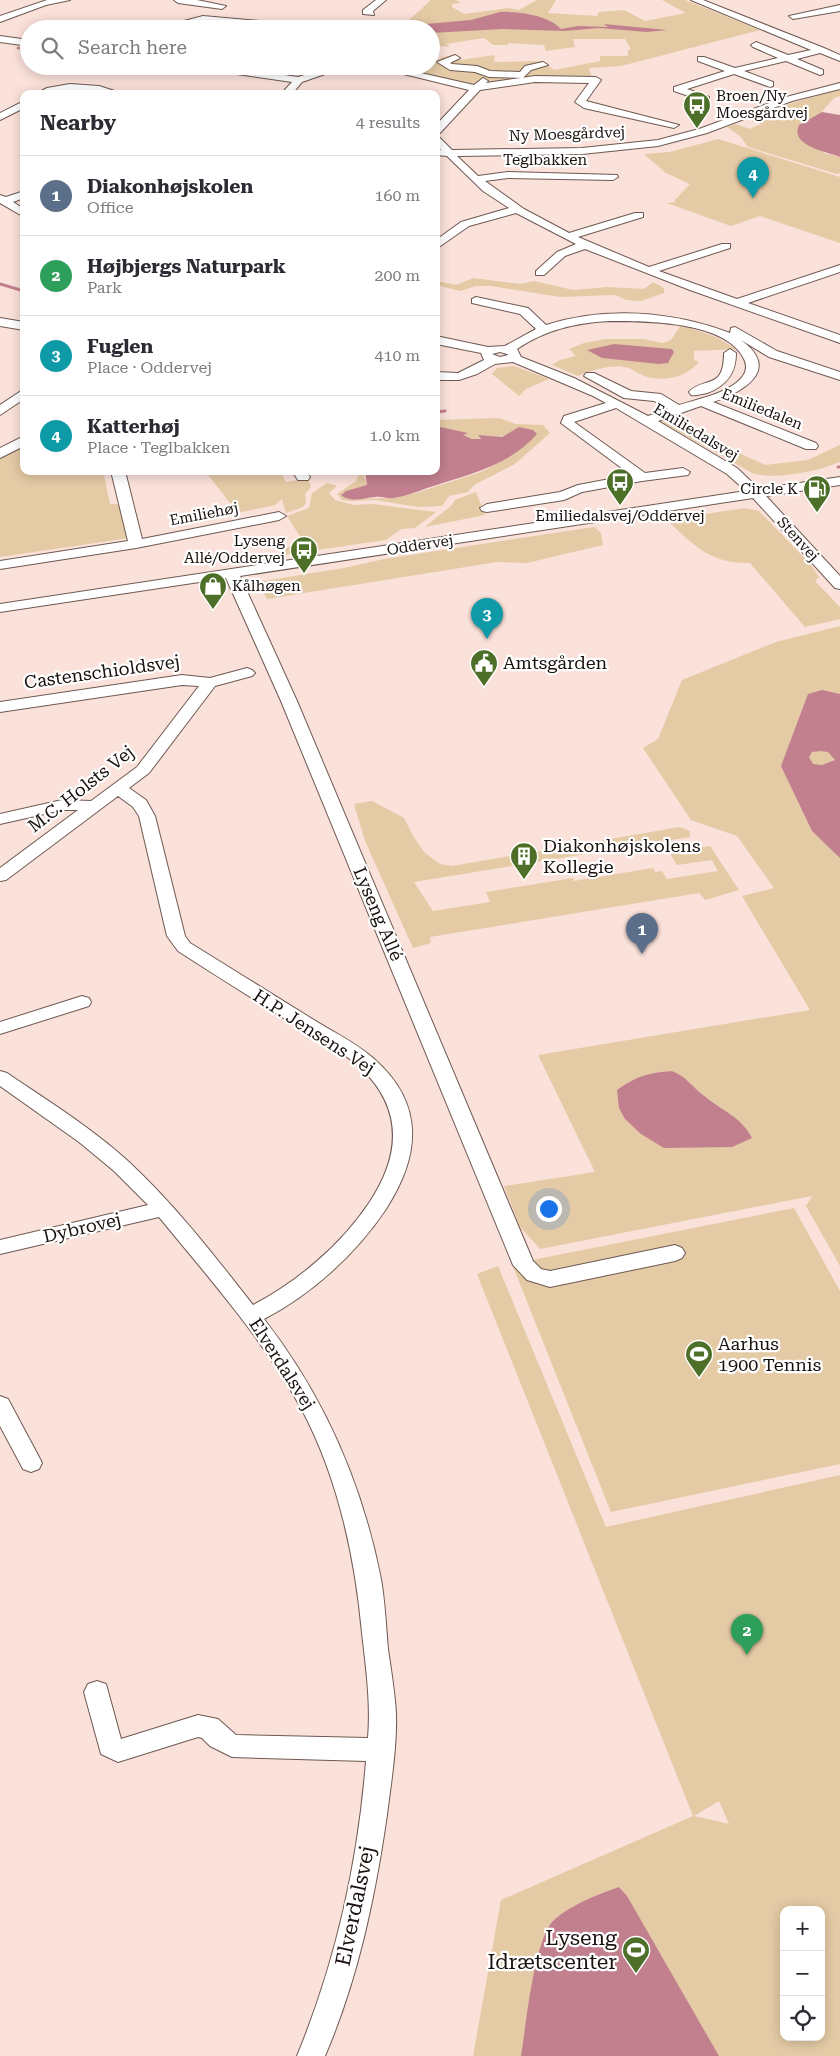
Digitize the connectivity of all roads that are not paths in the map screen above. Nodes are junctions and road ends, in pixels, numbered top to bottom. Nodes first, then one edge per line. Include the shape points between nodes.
1 (66, 0) edge
2 (178, 0) edge
3 (382, 0) edge
4 (391, 0) edge
5 (695, 0) edge
6 (222, 6) dead end
7 (840, 8) edge
8 (372, 13) dead end
9 (793, 16) dead end
10 (0, 19) edge
11 (198, 20) edge
12 (214, 20) edge
13 (0, 39) edge
14 (20, 42) edge
15 (756, 45) dead end
16 (821, 50) junction
17 (455, 58) dead end
18 (787, 58) junction
19 (840, 58) edge
20 (701, 59) dead end
21 (543, 65) dead end
22 (734, 71) junction
23 (820, 72) dead end
24 (490, 74) junction
25 (264, 75) edge
26 (315, 75) edge
27 (416, 75) edge
28 (299, 80) junction
29 (770, 84) dead end
30 (840, 86) edge
31 (475, 88) junction
32 (51, 90) edge
33 (103, 90) edge
34 (290, 90) edge
35 (706, 99) dead end
36 (20, 106) edge
37 (0, 117) edge
38 (674, 125) dead end
39 (440, 127) edge
40 (441, 152) edge
41 (613, 177) dead end
42 (476, 179) junction
43 (20, 195) edge
44 (1, 200) edge
45 (519, 210) junction
46 (20, 212) edge
47 (639, 214) dead end
48 (569, 236) junction
49 (440, 243) edge
50 (586, 244) junction
51 (726, 246) dead end
52 (840, 268) edge
53 (648, 271) junction
54 (540, 273) dead end
55 (476, 301) dead end
56 (737, 303) junction
57 (12, 324) edge
58 (722, 326) dead end
59 (545, 329) junction
60 (0, 336) edge
61 (837, 336) edge
62 (440, 341) edge
63 (730, 353) dead end
64 (511, 354) junction
65 (773, 354) junction
66 (751, 355) junction
67 (490, 356) junction
68 (440, 376) edge
69 (589, 376) dead end
70 (840, 376) edge
71 (724, 378) junction
72 (744, 382) junction
73 (689, 394) dead end
74 (20, 396) edge
75 (701, 402) junction
76 (614, 404) junction
77 (678, 410) junction
78 (0, 411) edge
79 (645, 420) junction
80 (824, 439) dead end
81 (20, 442) edge
82 (811, 446) junction
83 (797, 452) dead end
84 (0, 454) edge
85 (684, 472) dead end
86 (119, 475) edge
87 (642, 477) junction
88 (840, 481) edge
89 (756, 494) junction
90 (487, 508) dead end
91 (279, 516) dead end
92 (136, 544) junction
93 (0, 565) edge
94 (231, 573) junction
95 (840, 585) edge
96 (0, 608) edge
97 (247, 673) dead end
98 (210, 683) junction
99 (0, 706) edge
100 (119, 789) junction
101 (97, 806) junction
102 (0, 819) edge
103 (0, 876) edge
104 (82, 1002) dead end
105 (0, 1028) edge
106 (0, 1077) edge
107 (164, 1209) junction
108 (0, 1247) edge
109 (675, 1253) dead end
110 (251, 1316) junction
111 (0, 1405) edge
112 (31, 1463) dead end
113 (97, 1692) dead end
114 (380, 1750) junction
115 (311, 2056) edge

1 - 10 street via 44,3
2 - 6 street
3 - 4 street
3 - 8 street via 366,12
5 - 16 street
7 - 9 street
11 - 12 street
13 - 14 street
15 - 18 street
16 - 18 street
16 - 19 street
17 - 24 street via 442,62 450,67 477,69
18 - 22 street
18 - 23 street
20 - 22 street
21 - 24 street via 528,68 523,75
22 - 29 street
22 - 35 street via 677,90
24 - 31 street
25 - 28 street
26 - 28 street
27 - 31 street
28 - 34 street
30 - 40 street, Ny Moesgårdvej via 789,99 704,131 648,145 582,152
31 - 38 street via 535,80 592,80 597,82 580,102 587,106
31 - 39 street
32 - 33 street via 77,87
36 - 37 street
40 - 42 street, Teglbakken
41 - 42 street, Teglbakken via 508,175
42 - 45 street, Teglbakken
43 - 44 street
44 - 46 street
45 - 48 street, Teglbakken
45 - 49 street via 465,224
47 - 48 street
48 - 50 street, Teglbakken
50 - 53 street, Teglbakken
50 - 54 street via 561,254
51 - 53 street
52 - 56 street
53 - 56 street, Teglbakken
55 - 59 street via 523,310
56 - 61 street, Teglbakken
57 - 60 street
58 - 65 street via 743,334
59 - 64 street via 528,336
59 - 66 street via 564,322 594,318 661,318 722,334
62 - 67 street
63 - 71 street, Emiliedalen via 731,366
64 - 67 street via 495,349
64 - 76 street, Emiliedalsvej via 556,373
65 - 66 street
65 - 70 street
66 - 72 street, Emiliedalen via 750,377
67 - 68 street via 465,375
69 - 77 street via 628,395 657,397
71 - 72 street, Emiliedalen
71 - 73 street, Emiliedalen
72 - 75 street, Emiliedalen via 728,393
74 - 78 street
75 - 77 street, Emiliedalen
75 - 82 street, Emiliedalen
76 - 79 street, Emiliedalsvej
76 - 87 street via 569,419 567,423
77 - 79 street, Emiliedalen
79 - 89 street, Emiliedalsvej via 732,471
80 - 82 street, Emiliedalen
81 - 84 street
82 - 83 street, Emiliedalen
85 - 87 street
86 - 92 street
87 - 90 street via 578,489 564,496
88 - 89 street, Oddervej
89 - 94 street, Oddervej
89 - 95 street, Stenvej
91 - 92 street, Emiliehøj
92 - 93 street, Emiliehøj
94 - 96 street, Oddervej
94 - 109 street, Lyseng Allé via 289,701 519,1256 528,1270 550,1279
97 - 98 street
98 - 99 street, Castenschioldsvej via 182,680
98 - 100 street, M.C. Holsts Vej via 143,770
100 - 101 street, M.C. Holsts Vej
100 - 110 street, H.P. Jensens Vej via 140,804 147,816 176,936 184,948 366,1062 395,1097 404,1124 404,1149 395,1179 366,1224 290,1294
101 - 102 street via 62,805
101 - 103 street, M.C. Holsts Vej
104 - 105 street
106 - 107 street, Elverdalsvej via 86,1137
107 - 108 street, Dybrovej
107 - 110 street, Elverdalsvej
110 - 114 street, Elverdalsvej via 282,1358 312,1408 353,1512 369,1580 383,1715
111 - 112 street
113 - 114 street via 110,1746 118,1751 198,1726 209,1727 232,1746
114 - 115 street, Elverdalsvej via 366,1868 351,1939 328,2016

